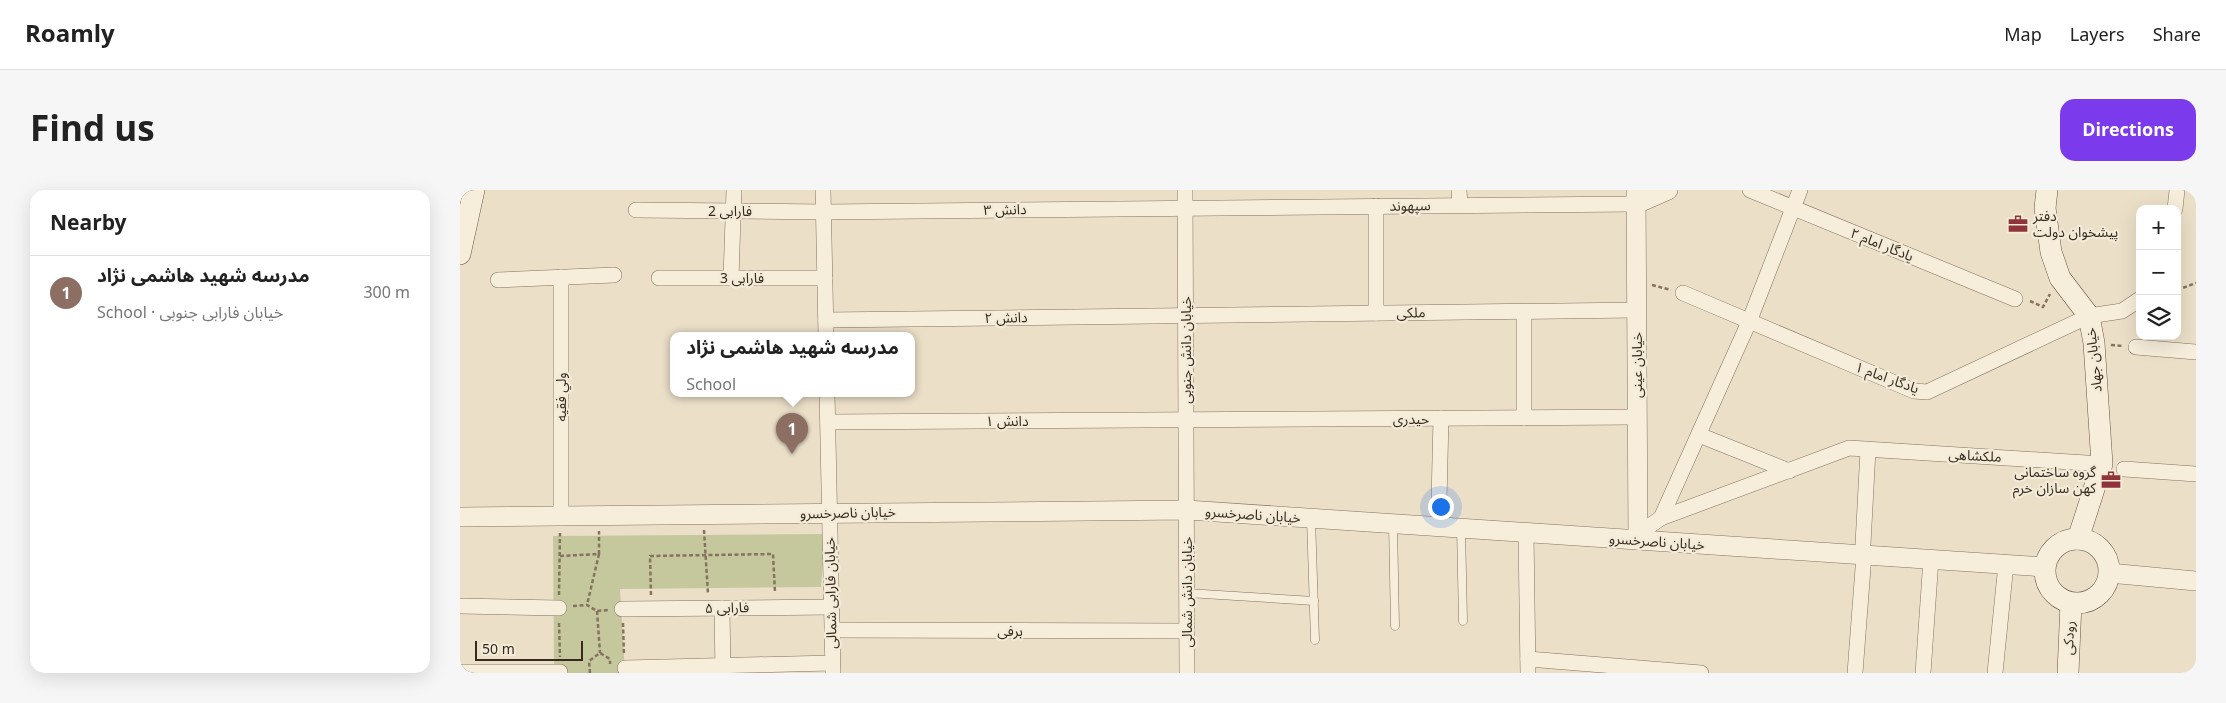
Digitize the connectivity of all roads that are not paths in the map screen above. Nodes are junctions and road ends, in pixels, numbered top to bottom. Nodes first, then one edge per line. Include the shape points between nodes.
1 (474, 190) edge
2 (734, 190) edge
3 (824, 190) edge
4 (1185, 190) edge
5 (1668, 190) edge
6 (1750, 190) edge
7 (1800, 190) edge
8 (2047, 190) edge
9 (2177, 190) edge
10 (1636, 197) edge
11 (1459, 198) edge
12 (2175, 205) edge
13 (1376, 206) junction
14 (1185, 208) junction
15 (1793, 208) junction
16 (636, 210) dead end
17 (733, 211) junction
18 (824, 212) junction
19 (460, 254) edge
20 (614, 275) dead end
21 (561, 277) junction
22 (659, 278) dead end
23 (731, 278) junction
24 (825, 278) junction
25 (498, 280) dead end
26 (1683, 294) road end
27 (2015, 300) road end
28 (2136, 302) edge
29 (1636, 310) junction
30 (1524, 312) junction
31 (1376, 314) junction
32 (1186, 316) junction
33 (2089, 316) junction
34 (1749, 322) junction
35 (826, 328) edge
36 (2136, 347) road end
37 (2196, 352) edge
38 (828, 397) edge
39 (1637, 417) junction
40 (1441, 418) junction
41 (1524, 418) junction
42 (1186, 420) junction
43 (828, 422) junction
44 (1699, 435) junction
45 (1868, 450) junction
46 (2102, 464) junction
47 (2124, 469) dead end
48 (1788, 471) junction
49 (2196, 474) edge
50 (1439, 501) dead end
51 (1186, 510) junction
52 (830, 514) junction
53 (561, 516) junction
54 (460, 517) edge
55 (1311, 518) junction
56 (1661, 518) junction
57 (1393, 524) junction
58 (1462, 528) junction
59 (1526, 533) junction
60 (1638, 537) junction
61 (2078, 539) junction
62 (1864, 550) junction
63 (1931, 559) junction
64 (2006, 564) junction
65 (2045, 567) junction
66 (2110, 574) junction
67 (2196, 581) edge
68 (1187, 593) junction
69 (1314, 601) junction
70 (2071, 603) junction
71 (460, 606) edge
72 (832, 607) junction
73 (559, 608) road end
74 (715, 608) junction
75 (622, 609) road end
76 (1463, 622) dead end
77 (1395, 626) dead end
78 (832, 630) junction
79 (1187, 631) junction
80 (1315, 640) dead end
81 (1528, 666) edge
82 (618, 667) road end
83 (832, 668) edge
84 (722, 669) edge
85 (460, 672) edge
86 (560, 672) edge
87 (1187, 673) edge
88 (1701, 673) edge
89 (1855, 673) edge
90 (1923, 673) edge
91 (1996, 673) edge
92 (2068, 673) edge

1 - 19 main road
2 - 17 street
3 - 18 street
4 - 14 street, خیابان دانش جنوبی
5 - 10 street
6 - 15 street, یادگار امام ۲
7 - 15 street
8 - 33 main road, خیابان جهاد via 2045,208 2049,243 2060,278
9 - 12 street
10 - 11 street, سپهوند
10 - 29 street, خیابان عینی
11 - 13 street, سپهوند
13 - 14 street, سپهوند
13 - 31 street
14 - 18 street, دانش ۳
14 - 32 street, خیابان دانش جنوبی
15 - 27 street, یادگار امام ۲
15 - 34 street
16 - 17 street, فارابی 2
17 - 18 street, فارابی 2
17 - 23 street
18 - 24 street
20 - 21 street
21 - 25 street
21 - 53 street, ولي فقيه
22 - 23 street, فارابی 3
23 - 24 street, فارابی 3
24 - 35 street
26 - 34 street, یادگار امام ۱
28 - 33 street, یادگار امام ۱ via 2122,311
29 - 30 street, ملکی
29 - 39 street, خیابان عینی
30 - 31 street, ملکی
30 - 41 street
31 - 32 street, ملکی
32 - 35 street, دانش ۲
32 - 42 street, خیابان دانش جنوبی
33 - 34 street, یادگار امام ۱ via 1927,392 1914,391
33 - 46 main road, خیابان جهاد via 2094,344
34 - 44 street
36 - 37 street
38 - 43 street, خیابان فارابی شمالی
39 - 41 street, حیدری
39 - 60 street, خیابان عینی
40 - 41 street, حیدری
40 - 42 street, حیدری
40 - 50 street
42 - 43 street, دانش ۱
42 - 51 street, خیابان دانش جنوبی
43 - 52 street, خیابان فارابی شمالی
44 - 48 street
44 - 56 street
45 - 46 street, ملکشاهی
45 - 48 street, ملکشاهی via 1849,448
45 - 62 street
46 - 61 main road, خیابان جهاد
47 - 49 street
48 - 56 street
51 - 52 street, خیابان ناصرخسرو
51 - 55 street, خیابان ناصرخسرو
51 - 68 street, خیابان دانش شمالی
52 - 53 street, خیابان ناصرخسرو
52 - 72 street, خیابان فارابی شمالی
53 - 54 street, خیابان ناصرخسرو
55 - 57 street, خیابان ناصرخسرو
55 - 69 lane
56 - 60 street
57 - 58 street, خیابان ناصرخسرو
57 - 77 lane
58 - 59 street, خیابان ناصرخسرو
58 - 76 lane
59 - 60 street, خیابان ناصرخسرو
59 - 81 street
60 - 62 street, خیابان ناصرخسرو
61 - 65 main road via 2060,544 2053,550
61 - 66 main road via 2093,544 2104,554
62 - 63 street, خیابان ناصرخسرو
62 - 89 street
63 - 64 street, خیابان ناصرخسرو
63 - 90 street
64 - 65 street, خیابان ناصرخسرو
64 - 91 street
65 - 70 main road via 2045,576 2054,594
66 - 67 street
66 - 70 main road via 2101,593 2092,600 2082,604
68 - 69 lane
68 - 79 street, خیابان دانش شمالی
69 - 80 lane
70 - 92 main road, رودکی
71 - 73 street
72 - 74 street, فارابی ۵
72 - 78 street, خیابان فارابی شمالی
74 - 75 street, فارابی ۵
74 - 84 street
78 - 79 street, برفی
78 - 83 street, خیابان فارابی شمالی
79 - 87 street, خیابان دانش شمالی
81 - 88 street
82 - 84 street
83 - 84 street
85 - 86 street

